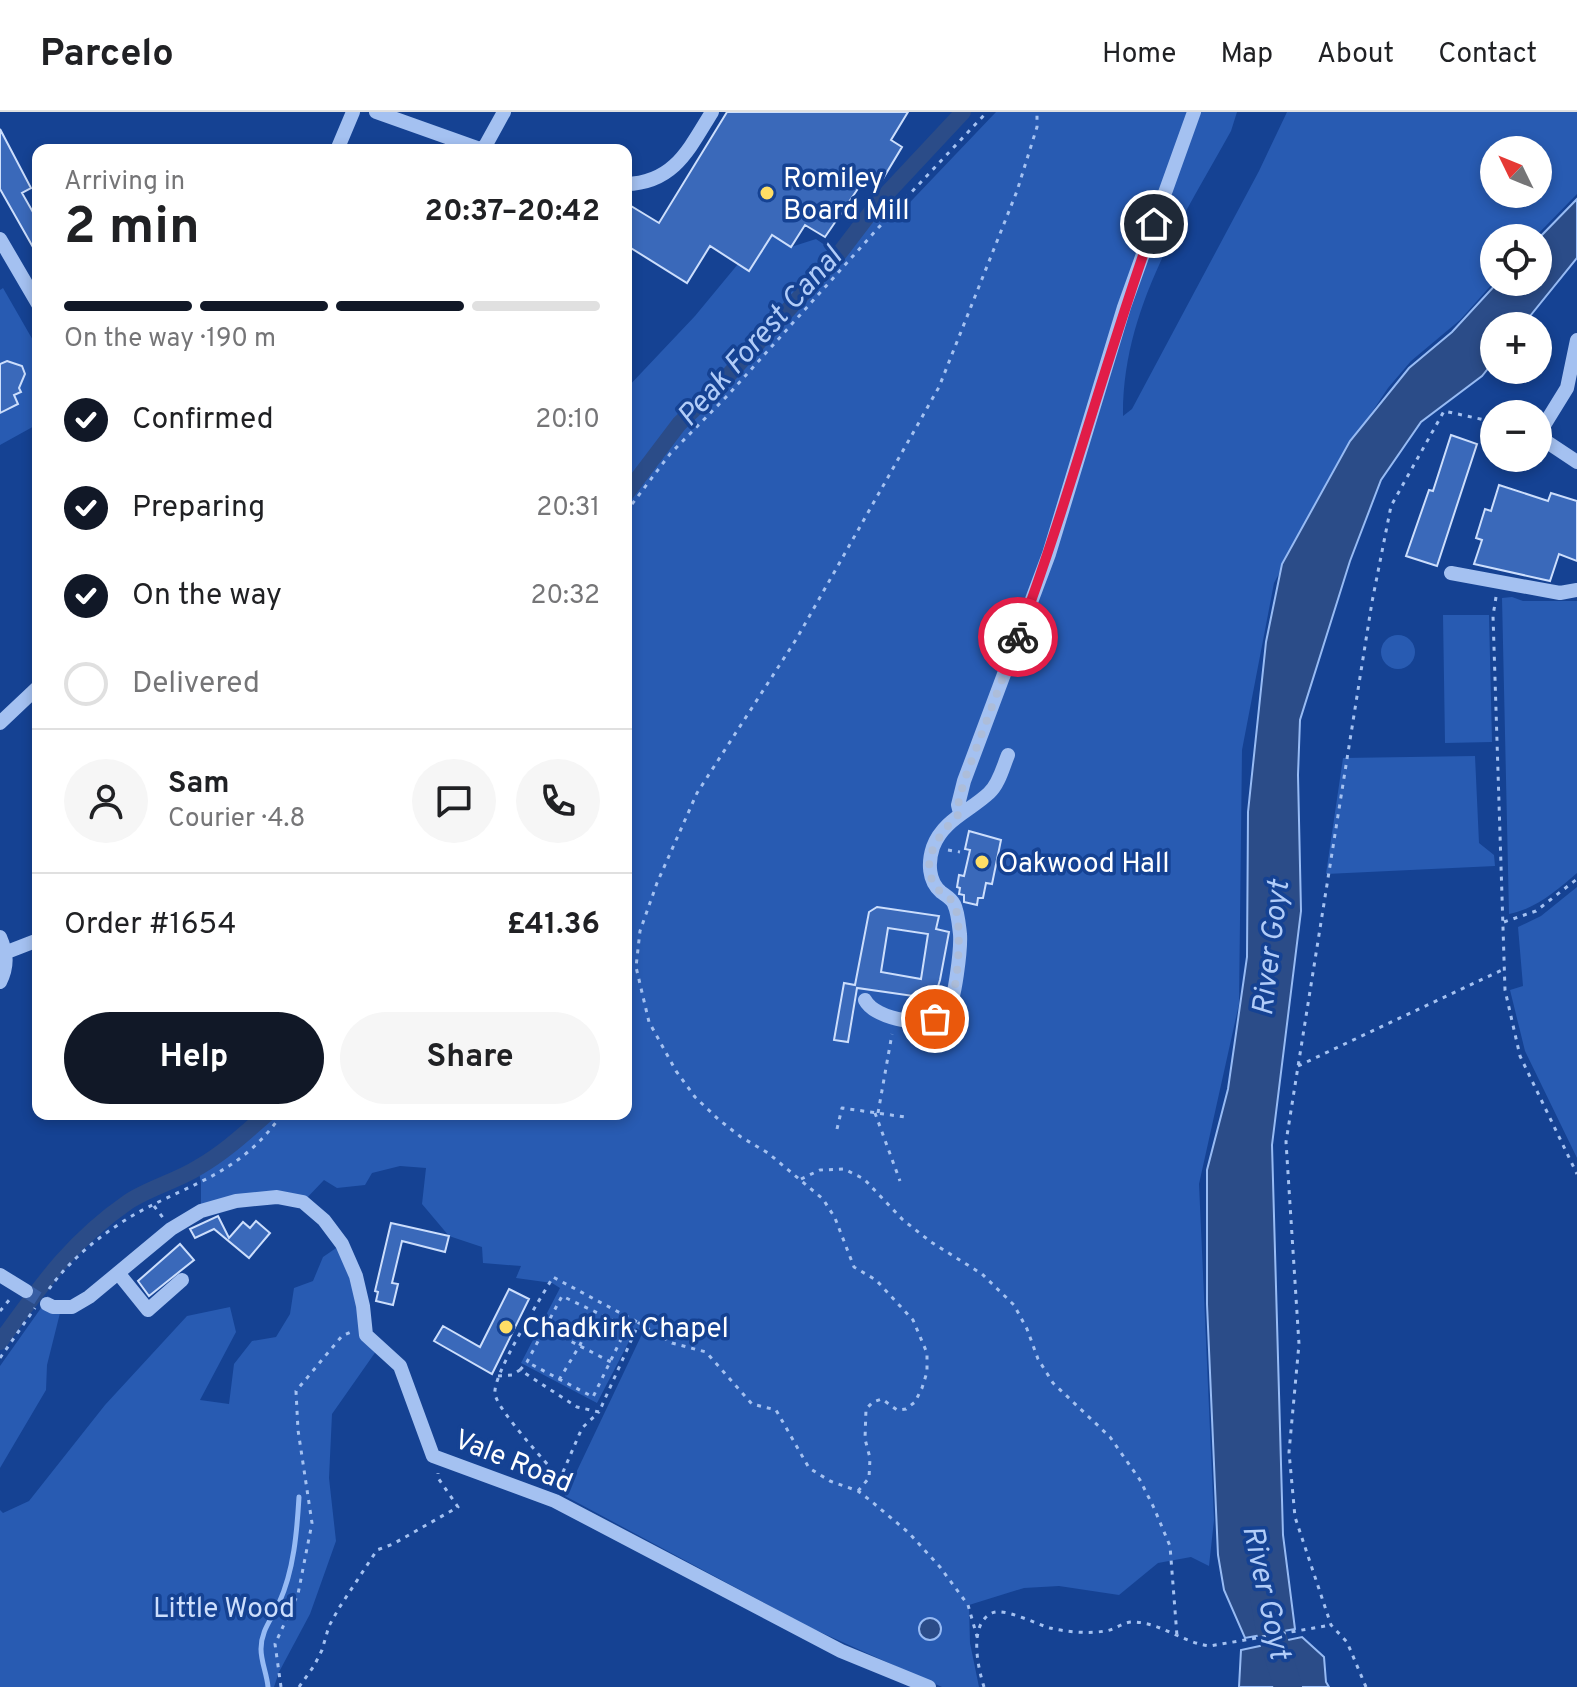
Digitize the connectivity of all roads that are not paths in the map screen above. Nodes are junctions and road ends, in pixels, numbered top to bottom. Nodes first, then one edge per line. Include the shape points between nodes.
1 (353, 112) edge
2 (376, 112) edge
3 (504, 112) edge
4 (712, 112) edge
5 (1194, 112) edge
6 (340, 144) edge
7 (466, 144) edge
8 (486, 144) edge
9 (632, 184) edge
10 (0, 239) edge
11 (32, 294) edge
12 (1577, 340) edge
13 (1552, 412) edge
14 (1552, 445) edge
15 (1577, 462) edge
16 (1451, 573) dead end
17 (1577, 590) edge
18 (32, 693) edge
19 (0, 723) edge
20 (1008, 755) dead end
21 (960, 813) junction
22 (0, 937) edge
23 (32, 942) edge
24 (7, 952) junction
25 (0, 982) edge
26 (865, 1000) dead end
27 (119, 1274) junction
28 (0, 1275) edge
29 (182, 1280) dead end
30 (26, 1291) tunnel mouth
31 (42, 1303) tunnel mouth
32 (929, 1687) edge

1 - 6 street
2 - 7 street
3 - 8 street
4 - 9 street via 672,170 646,184
5 - 21 street via 1124,307 1049,554 964,781
10 - 11 street
12 - 13 street via 1567,388
14 - 15 street
16 - 17 street via 1560,593
18 - 19 street
20 - 21 street via 995,787
21 - 26 street via 934,843 929,868 937,889 954,904 957,918 960,939 951,1004 945,1014 920,1022 876,1013
22 - 24 street
23 - 24 street
24 - 25 street
27 - 29 street via 148,1310
27 - 31 street, Vale Road via 72,1307
27 - 32 street, Vale Road via 171,1229 201,1211 277,1197 303,1202 342,1244 356,1276 366,1335 400,1366 433,1456 555,1501 841,1651
28 - 30 street

